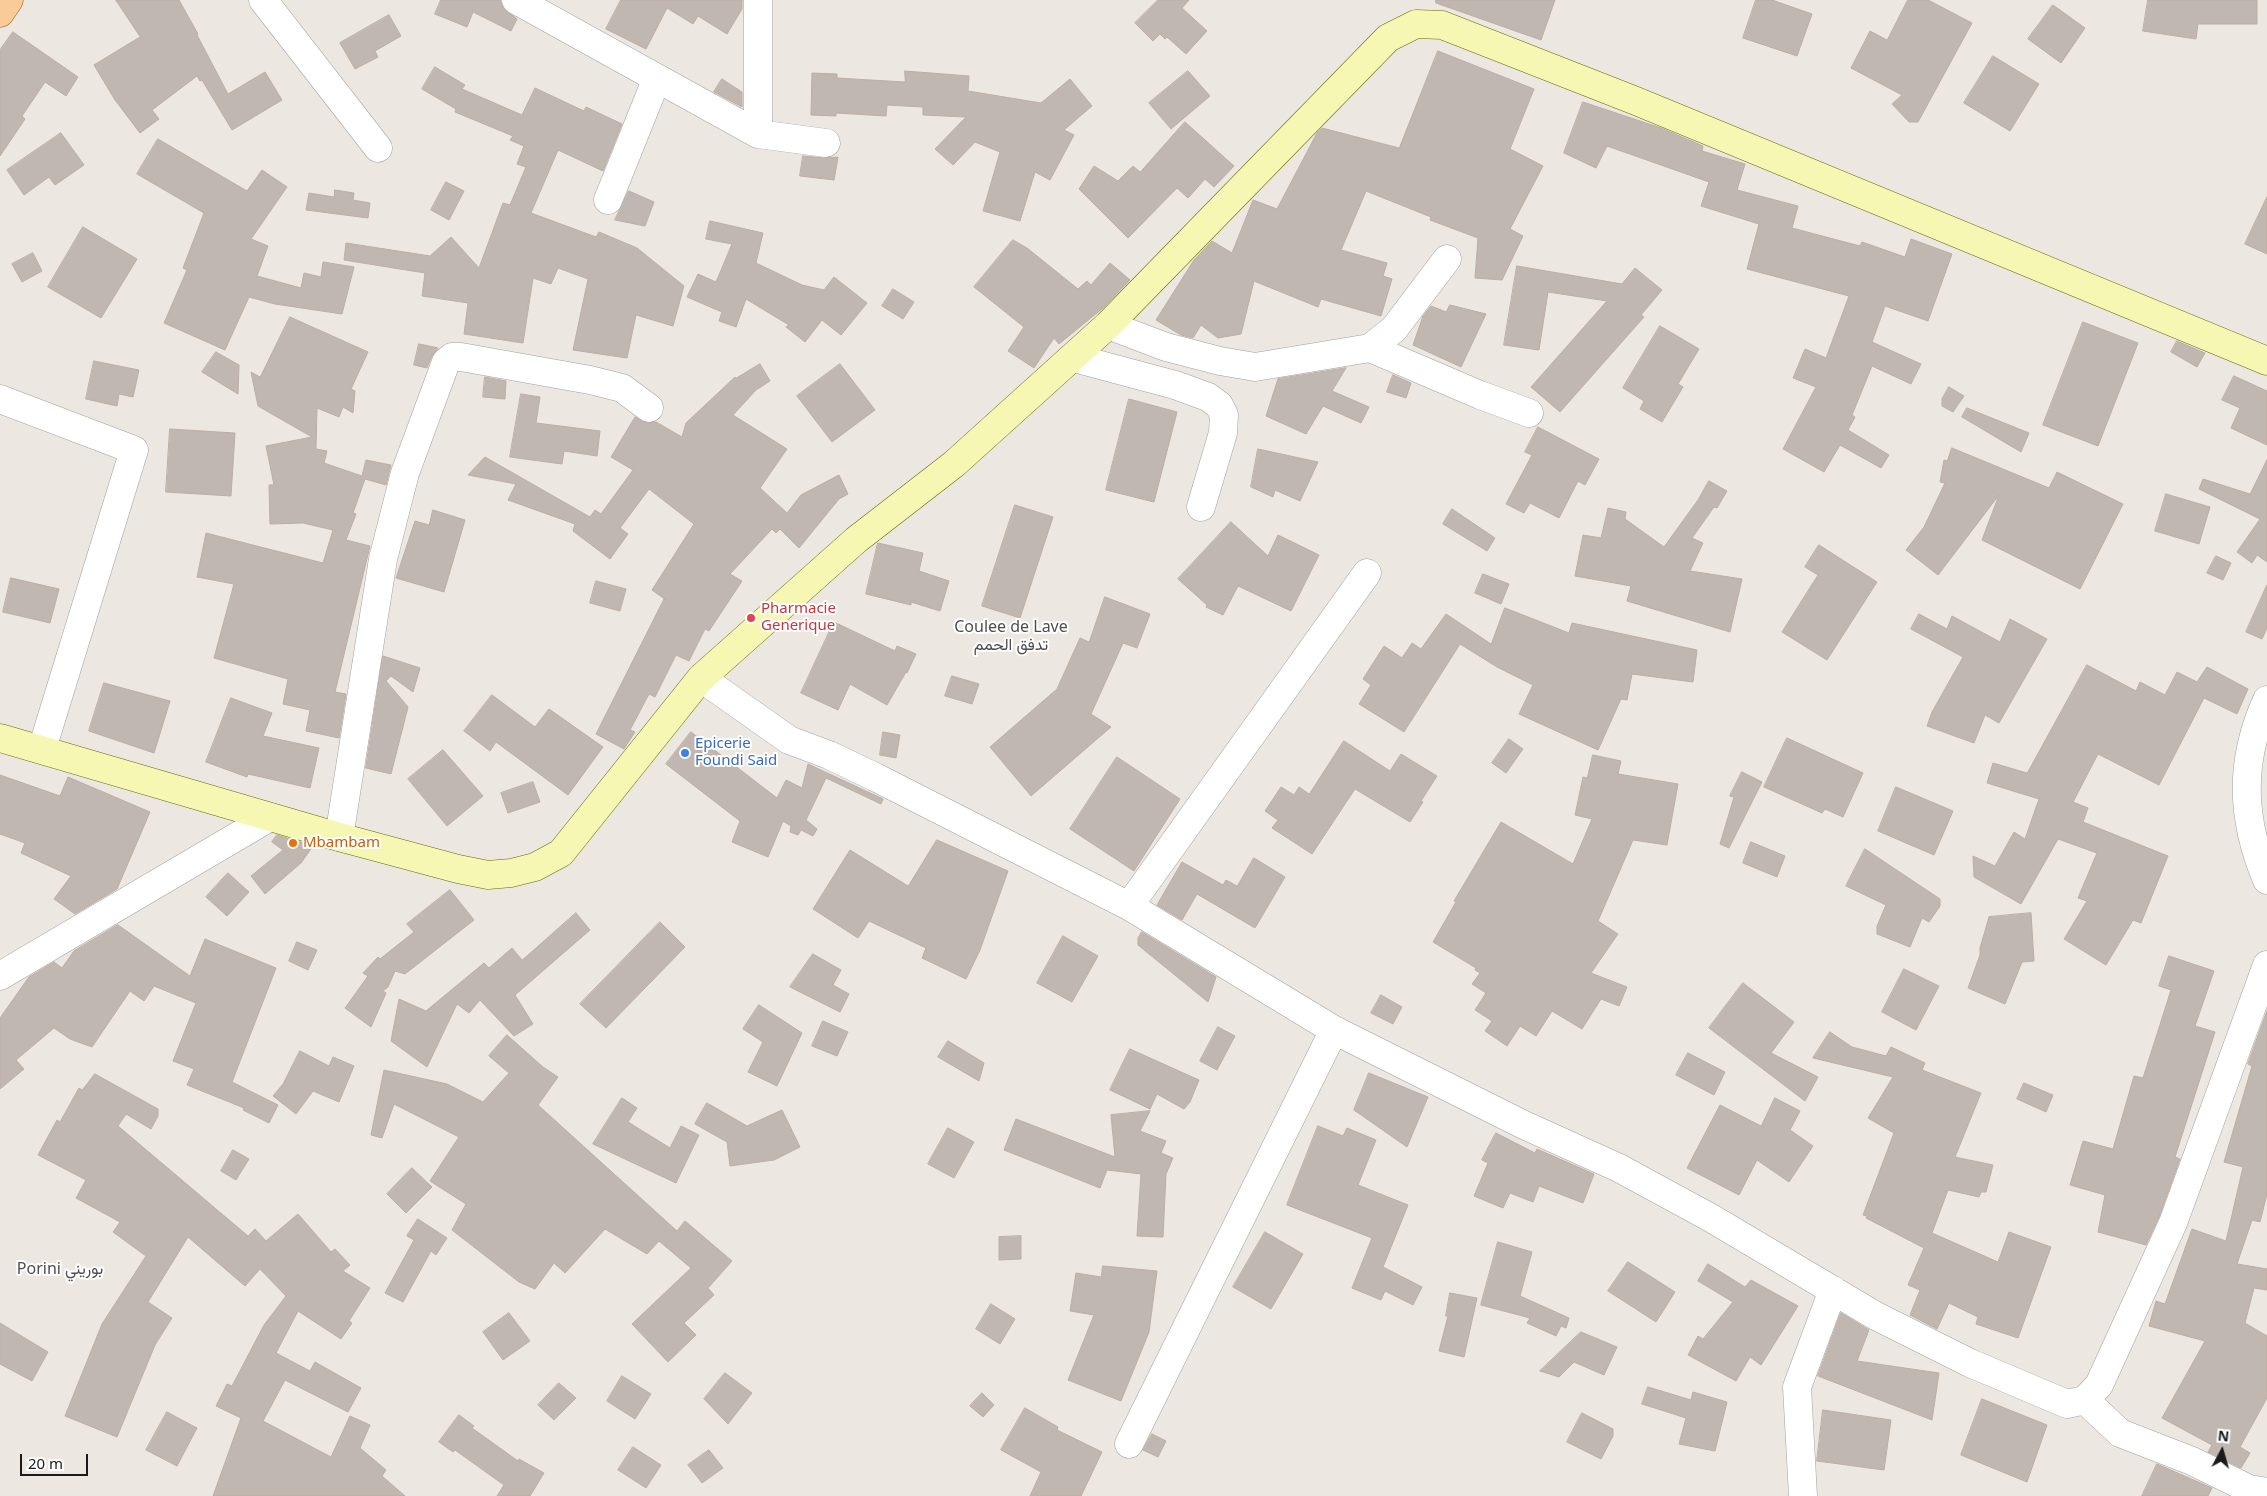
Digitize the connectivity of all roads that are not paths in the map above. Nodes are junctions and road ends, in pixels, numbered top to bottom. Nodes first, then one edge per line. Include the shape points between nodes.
1 (9, 0) edge
2 (263, 0) edge
3 (516, 0) edge
4 (758, 0) edge
5 (0, 13) edge
6 (657, 78) junction
7 (758, 134) junction
8 (826, 143) dead end
9 (378, 148) dead end
10 (608, 200) dead end
11 (1447, 259) dead end
12 (1108, 325) junction
13 (1370, 348) junction
14 (1074, 358) junction
15 (2267, 361) edge
16 (0, 399) edge
17 (649, 408) dead end
18 (1529, 413) dead end
19 (1201, 507) dead end
20 (1367, 573) dead end
21 (700, 678) junction
22 (2267, 700) edge
23 (0, 738) edge
24 (42, 750) junction
25 (270, 817) junction
26 (339, 837) junction
27 (2267, 880) edge
28 (1129, 906) junction
29 (2267, 965) edge
30 (0, 976) edge
31 (1334, 1030) junction
32 (1833, 1290) junction
33 (2086, 1400) junction
34 (1129, 1444) dead end
35 (2267, 1492) edge
36 (1803, 1496) edge

1 - 5 main road
2 - 9 street
3 - 6 street
4 - 7 street
6 - 7 street
6 - 10 street
7 - 8 street
11 - 13 street via 1394,329
12 - 13 street via 1166,347 1255,367
12 - 14 main road
12 - 15 main road via 1388,38 1416,24 1442,25 1636,101
13 - 18 street
14 - 19 street via 1175,385 1208,397 1219,405 1224,415 1223,433
14 - 21 main road via 954,464 856,540
16 - 24 street via 134,450
17 - 26 street via 622,388 590,380 460,357 452,357 446,362 405,474 383,559
20 - 28 street
21 - 26 main road via 561,853 535,867 488,875
21 - 28 street via 790,740 860,770
22 - 27 street via 2255,727 2246,790 2248,823
23 - 24 main road
24 - 25 main road
25 - 26 main road
25 - 30 street
28 - 31 street
29 - 33 street via 2174,1223 2099,1385
31 - 32 street via 1524,1125 1619,1168
31 - 34 street
32 - 33 street via 1876,1316 1970,1363 2068,1404
32 - 36 street via 1796,1387
33 - 35 street via 2120,1432 2192,1461 2249,1489

